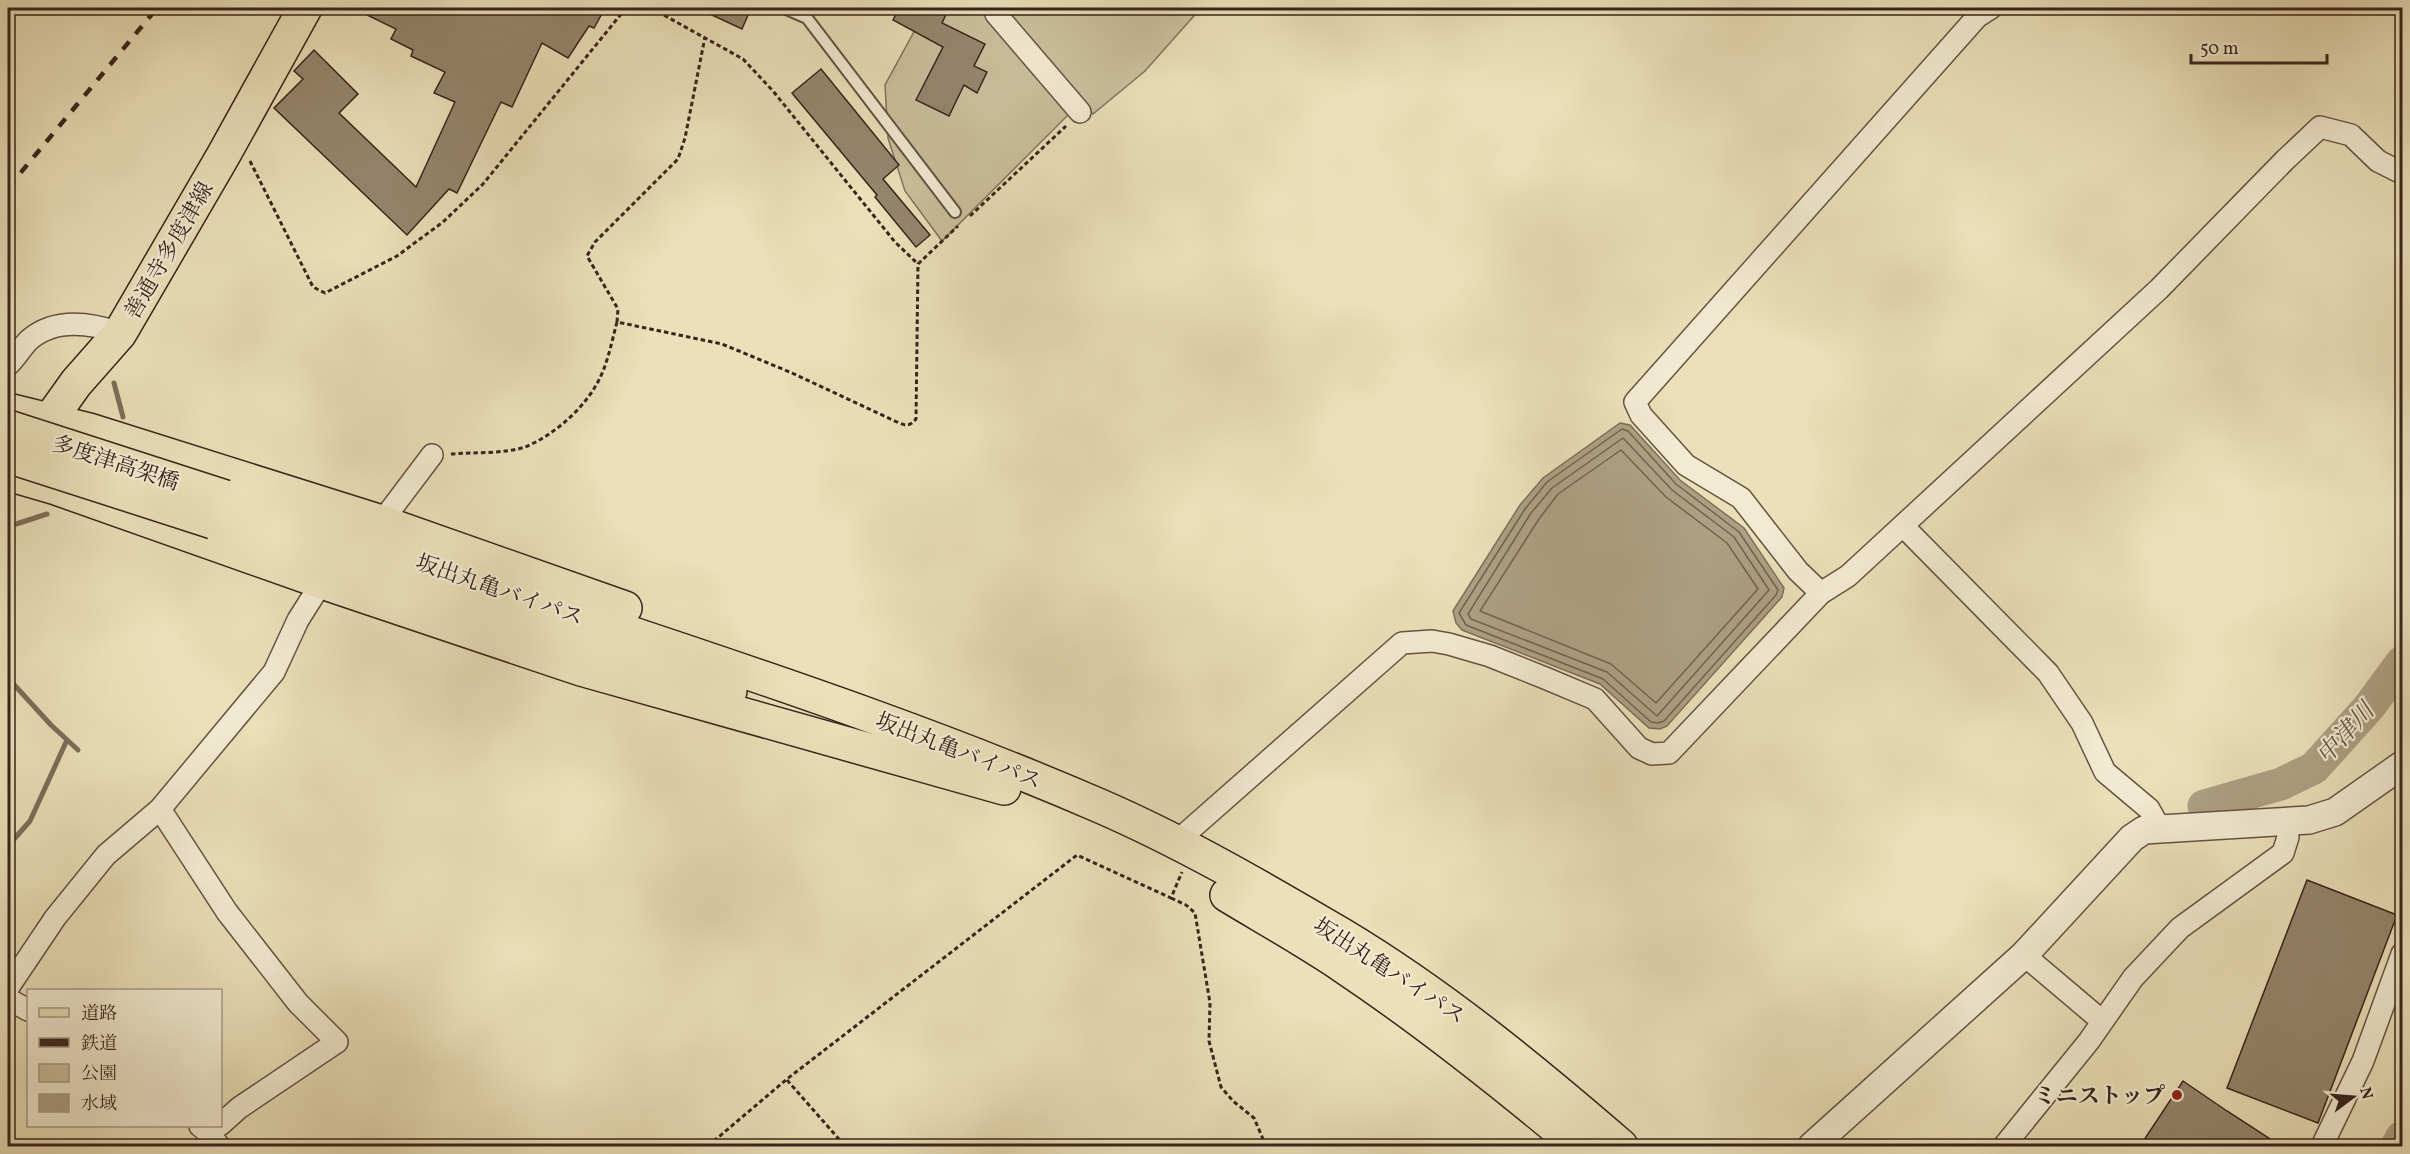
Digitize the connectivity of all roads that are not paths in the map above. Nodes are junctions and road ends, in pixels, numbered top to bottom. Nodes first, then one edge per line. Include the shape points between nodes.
1 (305, 8) edge
2 (784, 8) edge
3 (997, 8) edge
4 (1991, 8) edge
5 (1080, 112) road end
6 (2403, 173) edge
7 (955, 212) dead end
8 (120, 333) junction
9 (8, 365) edge
10 (8, 410) edge
11 (52, 419) junction
12 (8, 427) edge
13 (432, 454) road end
14 (8, 470) edge
15 (219, 509) junction
16 (376, 524) junction
17 (1903, 526) junction
18 (326, 578) junction
19 (1821, 593) junction
20 (2403, 765) edge
21 (1004, 788) junction
22 (1104, 808) junction
23 (160, 809) junction
24 (2286, 821) junction
25 (2158, 827) junction
26 (1176, 871) junction
27 (2403, 954) edge
28 (2024, 955) junction
29 (8, 988) edge
30 (8, 999) edge
31 (27, 1009) edge
32 (2102, 1021) junction
33 (222, 1124) edge
34 (1578, 1146) edge
35 (1621, 1146) edge
36 (1812, 1146) edge
37 (2004, 1146) edge
38 (2322, 1146) edge

1 - 8 main road, 善通寺多度津線
2 - 7 lane via 807,18
3 - 5 street via 996,14
4 - 19 street via 1977,17 1635,402 1641,415 1686,465 1741,498 1798,571
6 - 17 street via 2378,161 2351,135 2320,127 2159,289
8 - 9 street via 73,323 51,328 30,339
8 - 11 main road, 善通寺多度津線 via 76,383
10 - 11 main road
11 - 14 main road, 善通寺多度津線
11 - 16 main road
12 - 15 main road, 多度津高架橋, bridge
13 - 16 street
14 - 15 main road, 多度津高架橋, bridge
14 - 18 main road
15 - 21 main road, 坂出丸亀バイパス via 836,725
15 - 22 main road, 坂出丸亀バイパス via 843,705
16 - 22 main road via 816,675 975,741 1042,772
17 - 19 street via 1848,576
17 - 25 street via 2048,673 2082,723 2105,772 2149,809
18 - 21 main road via 581,669
18 - 23 street via 298,620 274,672
19 - 26 street via 1669,753 1652,754 1639,748 1595,699 1545,678 1449,644 1402,643
20 - 24 street via 2335,812 2309,820
21 - 26 main road, 坂出丸亀バイパス via 1096,827
22 - 26 main road, 坂出丸亀バイパス
23 - 29 street via 106,855 55,918
23 - 33 street via 227,912 298,1003 337,1042
24 - 25 street
24 - 32 street via 2288,837 2283,853 2180,928 2133,978
25 - 28 street via 2132,838
26 - 34 main road, 坂出丸亀バイパス via 1225,894 1343,966 1426,1025
26 - 35 main road, 坂出丸亀バイパス via 1344,936 1434,996 1541,1076
27 - 38 street via 2363,1061
28 - 32 street
28 - 36 street
30 - 31 street
32 - 37 street

